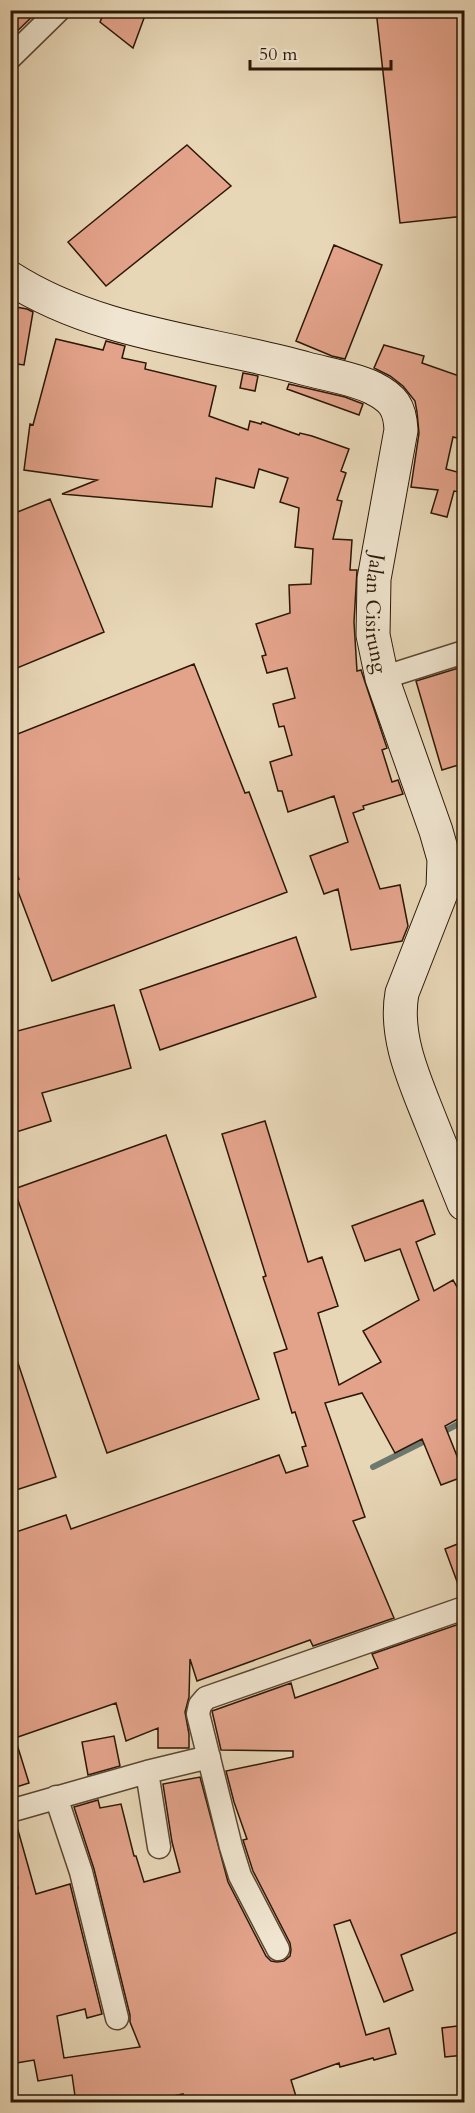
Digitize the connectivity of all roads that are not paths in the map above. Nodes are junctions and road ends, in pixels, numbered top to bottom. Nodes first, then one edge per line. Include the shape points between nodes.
1 (59, 10) edge
2 (10, 58) edge
3 (10, 278) edge
4 (465, 652) edge
5 (382, 678) junction
6 (465, 1204) edge
7 (465, 1608) edge
8 (208, 1757) junction
9 (147, 1772) junction
10 (56, 1797) junction
11 (10, 1811) edge
12 (159, 1847) dead end
13 (278, 1949) dead end
14 (117, 2018) dead end

1 - 2 street
3 - 5 main road, Jalan Cisirung via 110,322 280,361 371,387 397,406 401,430 372,608
4 - 5 street
5 - 6 main road, Jalan Cisirung via 445,866 443,888 402,993 400,1022 413,1076
7 - 8 street via 206,1698 198,1714
8 - 9 street
8 - 13 street via 240,1875
9 - 10 street
9 - 12 street
10 - 11 street
10 - 14 street via 81,1872

